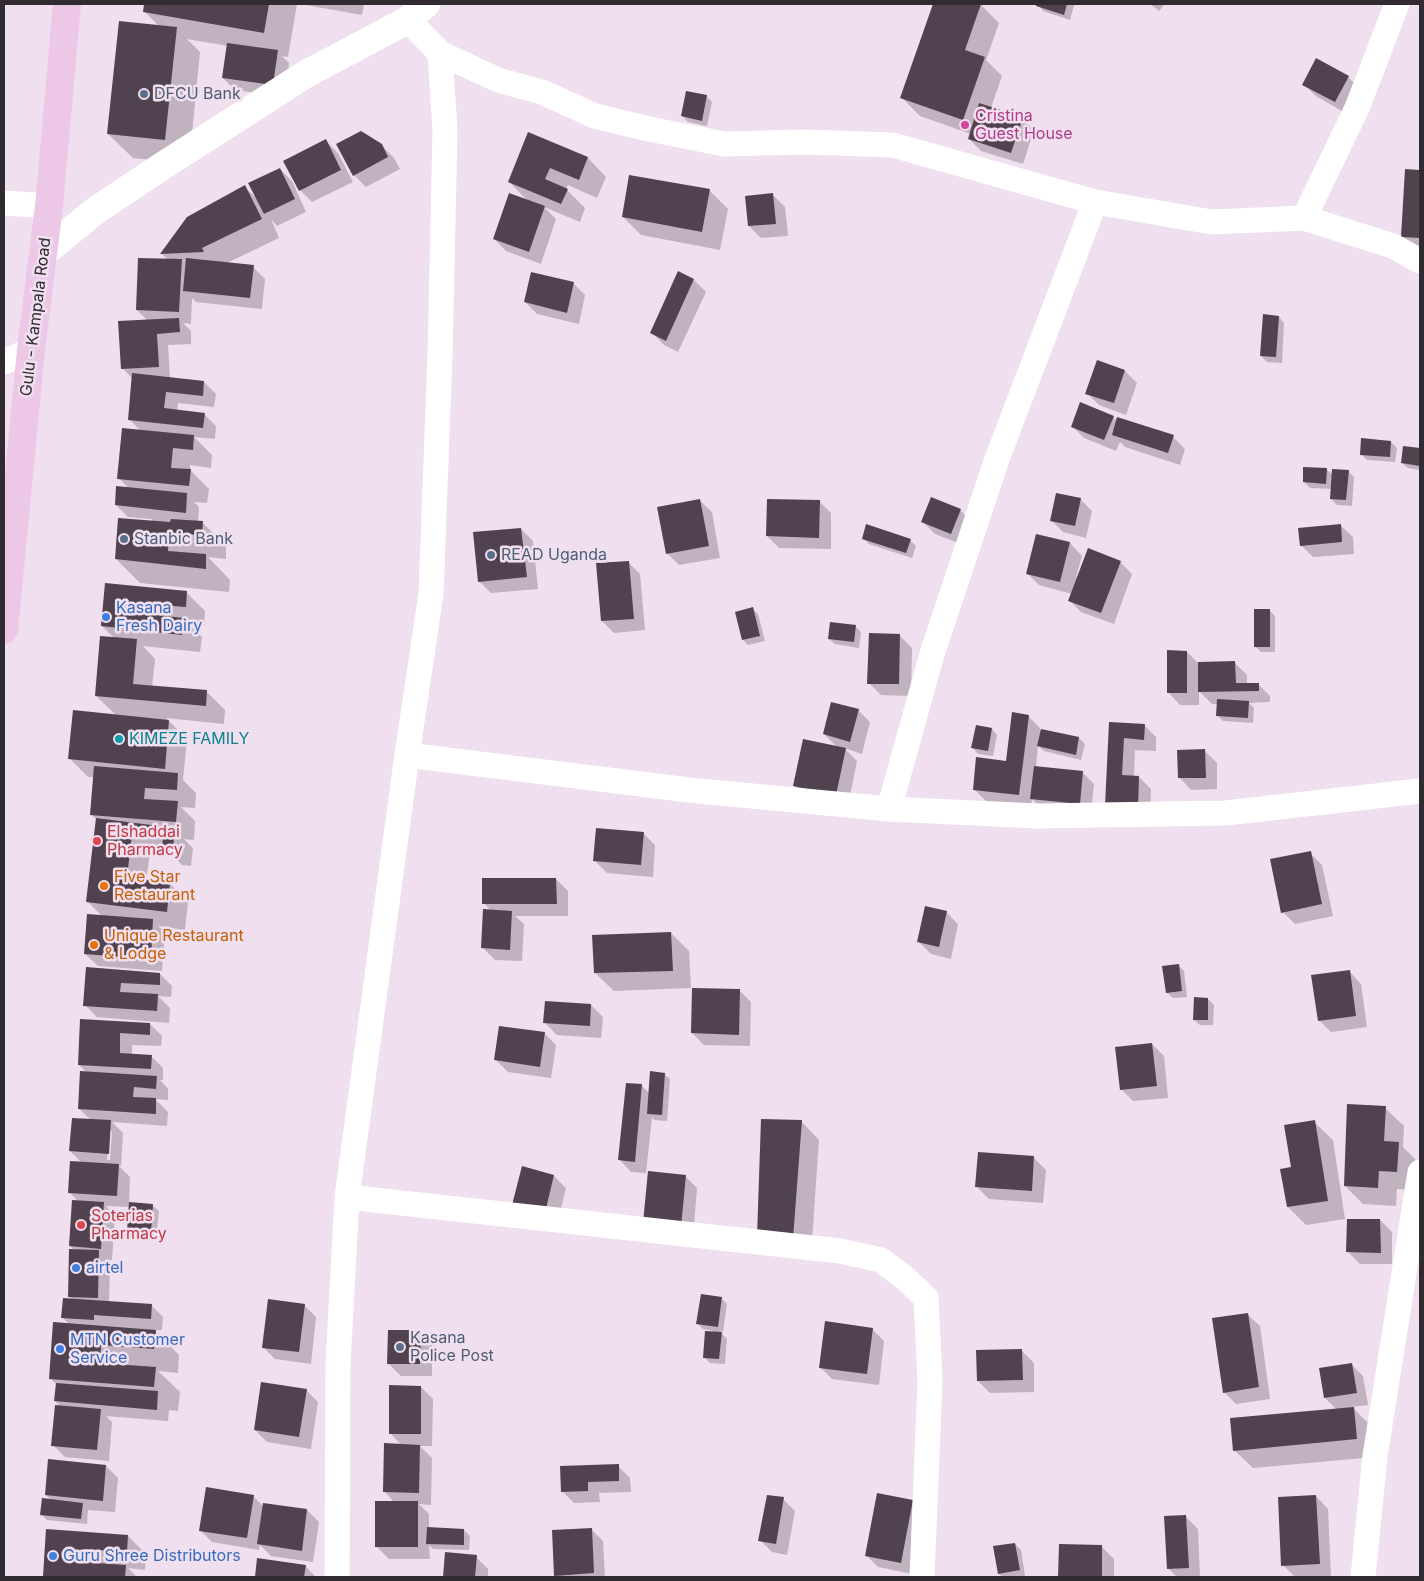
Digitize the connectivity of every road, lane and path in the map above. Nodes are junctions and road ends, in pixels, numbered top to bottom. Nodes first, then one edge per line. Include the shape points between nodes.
1 (68, 4) edge
2 (1397, 4) edge
3 (417, 12) edge
4 (440, 53) junction
5 (1095, 202) junction
6 (4, 203) edge
7 (49, 206) junction
8 (1304, 218) junction
9 (44, 253) junction
10 (1420, 261) edge
11 (31, 350) junction
12 (4, 362) edge
13 (4, 630) edge
14 (407, 755) junction
15 (1420, 791) edge
16 (889, 809) junction
17 (1420, 1172) edge
18 (347, 1197) junction
19 (337, 1577) edge
20 (922, 1577) edge
21 (1363, 1577) edge

1 - 7 main road, Gulu - Kampala Road
2 - 8 street via 1357,108
3 - 4 street
3 - 9 street via 306,74 164,164 95,211
4 - 5 street via 498,80 542,92 595,116 649,129 724,144 893,145
4 - 14 street via 445,130 431,594
5 - 8 street via 1212,222
5 - 16 street via 997,459 932,654
6 - 7 street
7 - 9 main road, Gulu - Kampala Road
8 - 10 street via 1393,246
9 - 11 main road, Gulu - Kampala Road
11 - 12 street
11 - 13 main road, Gulu - Kampala Road
14 - 16 street via 689,790
14 - 18 street
15 - 16 street via 1226,813 1037,816
17 - 21 street via 1375,1456
18 - 19 street via 338,1364
18 - 20 street via 840,1250 881,1260 926,1298 930,1380

